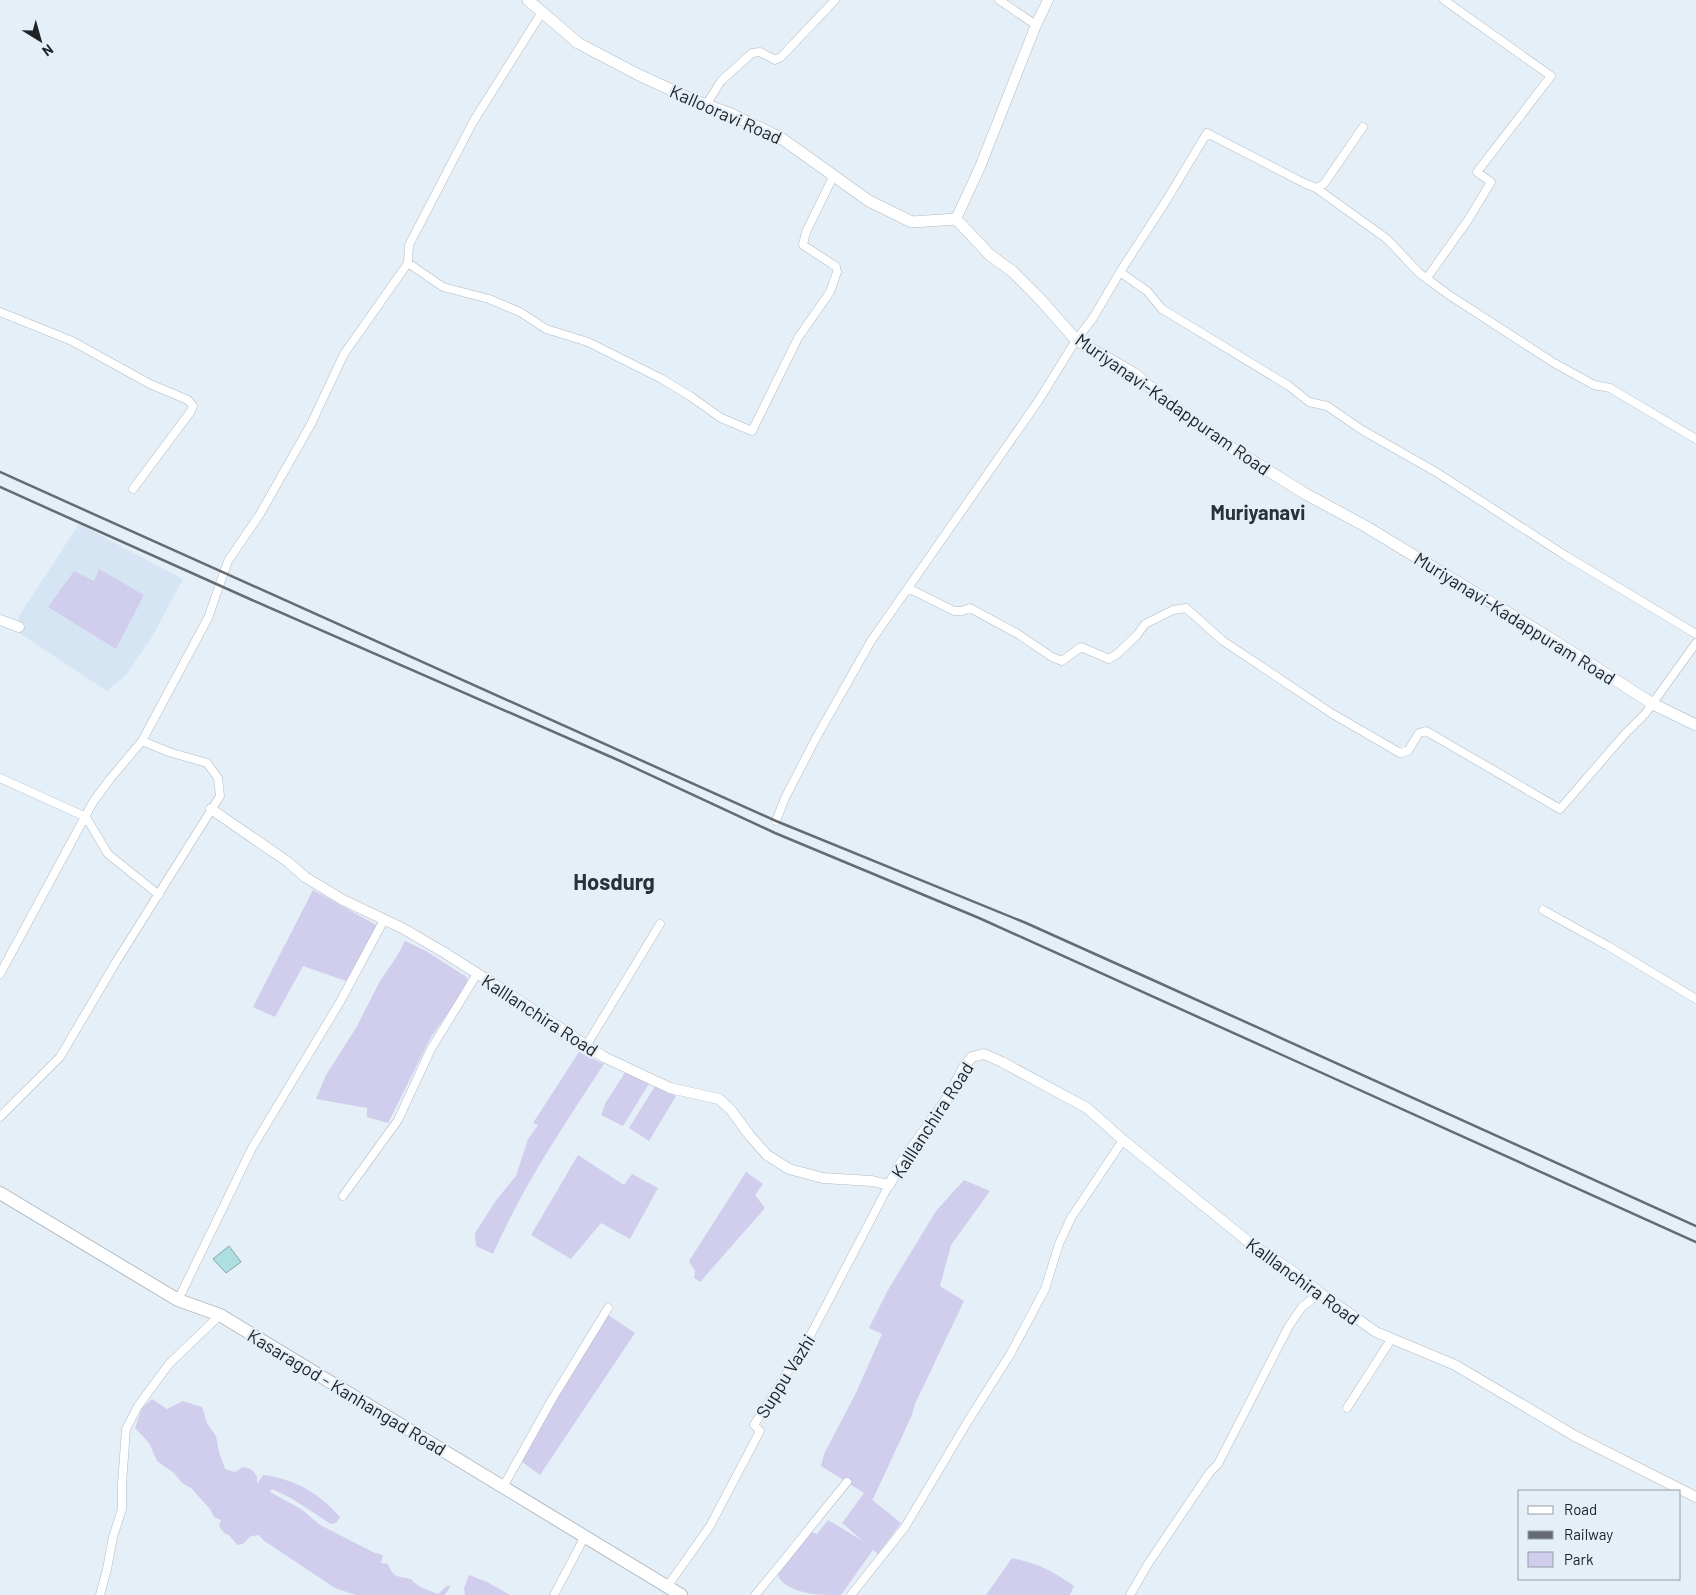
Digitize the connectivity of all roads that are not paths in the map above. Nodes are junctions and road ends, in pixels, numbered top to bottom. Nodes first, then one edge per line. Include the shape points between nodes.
1 (528, 0) edge
2 (835, 0) edge
3 (1000, 0) edge
4 (1048, 0) edge
5 (1444, 0) edge
6 (542, 12) junction
7 (1036, 25) junction
8 (706, 105) junction
9 (1363, 128) dead end
10 (834, 175) junction
11 (1316, 188) junction
12 (956, 219) junction
13 (408, 263) junction
14 (1120, 272) junction
15 (1427, 278) junction
16 (0, 312) edge
17 (1076, 340) junction
18 (1696, 439) edge
19 (132, 489) dead end
20 (908, 588) junction
21 (0, 620) edge
22 (19, 627) dead end
23 (1696, 634) edge
24 (1696, 643) edge
25 (1653, 704) junction
26 (1696, 724) edge
27 (142, 740) junction
28 (0, 778) edge
29 (210, 809) junction
30 (86, 817) junction
31 (776, 821) dead end
32 (159, 895) junction
33 (1543, 910) dead end
34 (384, 920) junction
35 (660, 924) dead end
36 (0, 974) edge
37 (477, 974) junction
38 (1696, 999) edge
39 (586, 1046) junction
40 (0, 1117) edge
41 (1123, 1140) junction
42 (889, 1185) junction
43 (3, 1196) edge
44 (343, 1196) dead end
45 (1320, 1293) junction
46 (178, 1300) junction
47 (608, 1308) dead end
48 (220, 1315) junction
49 (1392, 1338) junction
50 (1347, 1408) dead end
51 (847, 1482) dead end
52 (503, 1487) junction
53 (1696, 1497) edge
54 (585, 1536) junction
55 (667, 1587) junction
56 (100, 1595) edge
57 (554, 1595) edge
58 (681, 1595) edge
59 (755, 1595) edge
60 (851, 1595) edge
61 (1130, 1595) edge

1 - 6 main road, Kallooravi Road
2 - 8 street via 781,57 775,60 760,52 752,53 721,81
3 - 7 street
4 - 7 street
5 - 15 street via 1552,76 1477,172 1491,182
6 - 8 main road, Kallooravi Road via 578,43
6 - 13 street via 474,122 408,245
7 - 12 street
8 - 10 main road, Kallooravi Road via 781,138
9 - 11 street via 1324,184
10 - 12 main road, Kallooravi Road via 869,201 912,222
10 - 13 street via 806,232 803,245 836,267 837,272 830,292 798,338 752,431 720,418 662,379 588,342 546,329 520,312 489,299 443,287
11 - 14 street via 1207,133
11 - 15 street via 1387,239
12 - 17 main road, Muriyanavi-Kadappuram Road via 990,256 1040,299
13 - 27 street via 344,354 302,440 260,514 228,561 208,618
14 - 17 street
14 - 23 street via 1147,291 1162,309 1289,386 1308,402 1327,406
15 - 18 street via 1554,363 1594,386 1610,388
16 - 19 street via 72,341 150,384 188,400 193,406
17 - 20 street via 1039,400
17 - 25 main road, Muriyanavi-Kadappuram Road via 1135,374 1204,429 1289,484 1365,526
20 - 25 street via 954,611 970,608 1062,661 1081,647 1109,659 1145,624 1172,610 1186,608 1223,641 1331,713 1400,753 1408,751 1419,734 1426,731 1560,809
20 - 31 street via 871,641 816,738
21 - 22 street
24 - 25 street
25 - 26 main road, Muriyanavi-Kadappuram Road
27 - 29 street via 207,763 218,778 220,796
27 - 30 street via 110,779
28 - 30 street
29 - 32 street
29 - 34 street, Kalllanchira Road via 305,877
30 - 32 street via 108,854
30 - 36 street
32 - 40 street via 60,1057
33 - 38 street
34 - 37 street, Kalllanchira Road
34 - 46 street via 340,1002 252,1148
35 - 39 street
37 - 39 street, Kalllanchira Road
37 - 44 street via 430,1049 398,1120
39 - 42 street, Kalllanchira Road via 604,1058 670,1088 720,1098 767,1155 789,1169 823,1178
41 - 42 street, Kalllanchira Road via 1087,1108 984,1054 972,1057 965,1065 950,1096
41 - 45 street, Kalllanchira Road via 1250,1243
41 - 60 street via 1071,1218 1045,1289 1011,1353 905,1527
42 - 55 street, Suppu Vazhi via 809,1338 754,1424 760,1431 710,1526
43 - 46 main road, Kasaragod - Kanhangad Road
45 - 49 street, Kalllanchira Road via 1376,1332
45 - 61 street via 1302,1307 1289,1326 1218,1464
46 - 48 main road, Kasaragod - Kanhangad Road
47 - 52 street via 551,1400
48 - 52 main road, Kasaragod - Kanhangad Road
48 - 56 street via 169,1364 138,1406 126,1429 122,1509
49 - 50 street
49 - 53 street, Kalllanchira Road via 1455,1364 1575,1436
51 - 59 street
52 - 54 main road, Kasaragod - Kanhangad Road
54 - 55 main road, Kasaragod - Kanhangad Road
54 - 57 street
55 - 58 main road, Kasaragod - Kanhangad Road

